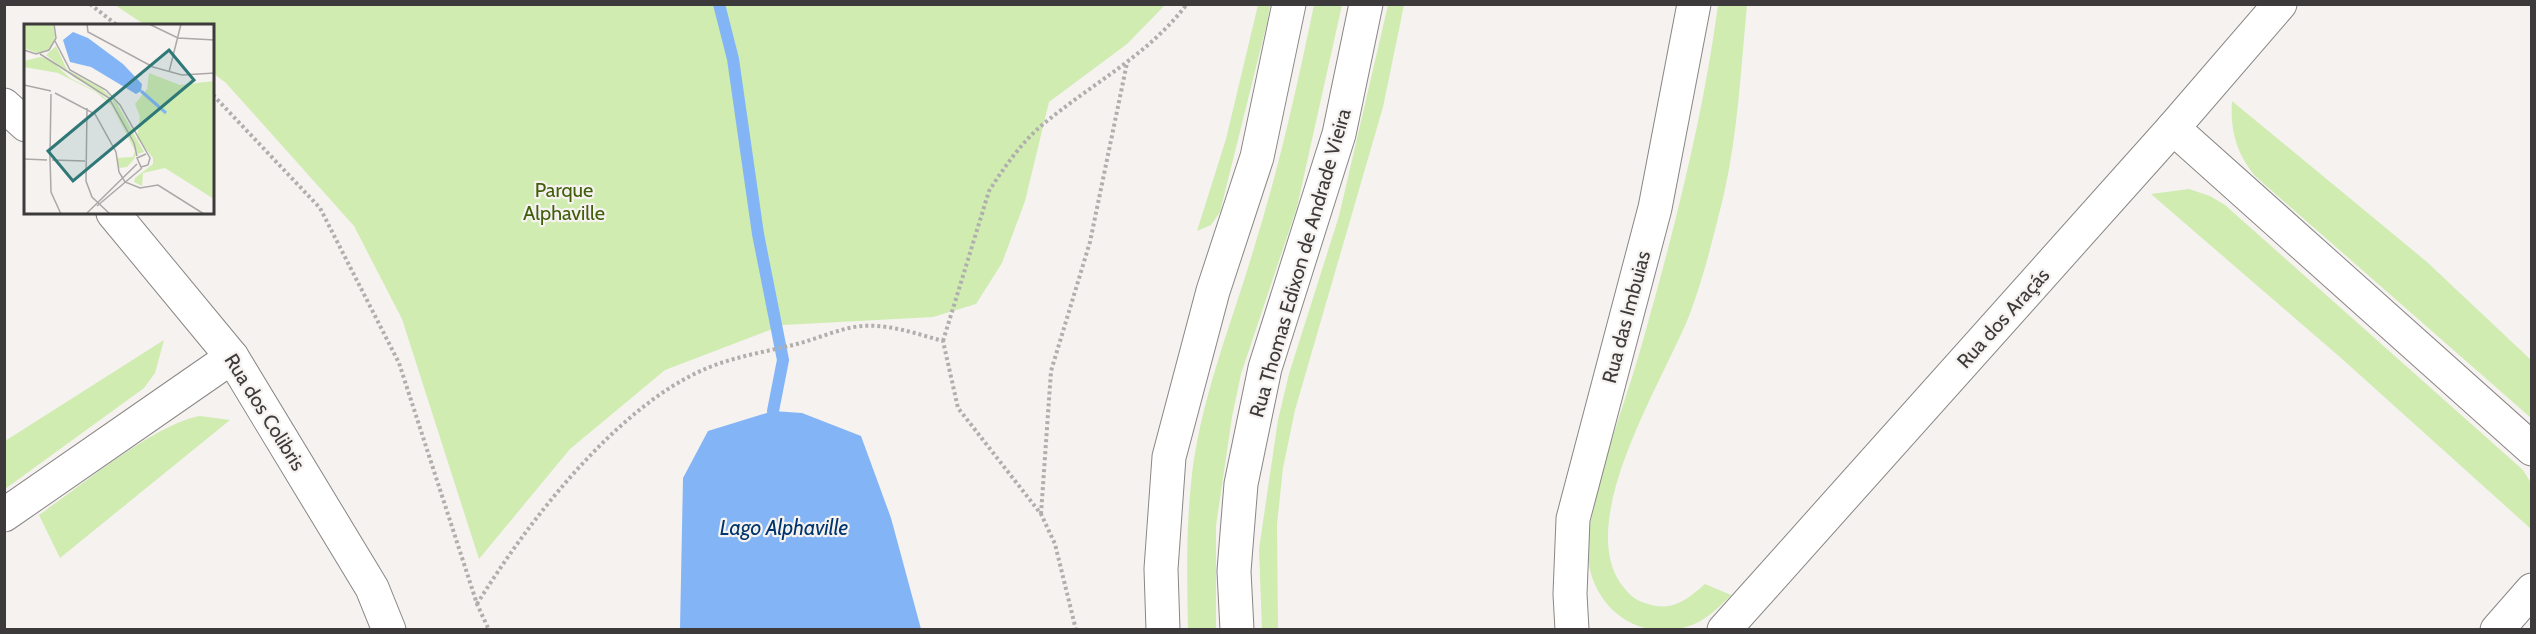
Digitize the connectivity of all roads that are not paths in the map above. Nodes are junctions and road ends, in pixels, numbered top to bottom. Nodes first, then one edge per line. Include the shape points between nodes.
1 (1288, 4) edge
2 (1365, 4) edge
3 (1694, 4) edge
4 (2280, 4) edge
5 (4, 105) edge
6 (24, 123) edge
7 (2173, 128) junction
8 (114, 214) edge
9 (232, 357) junction
10 (2532, 448) edge
11 (4, 515) edge
12 (2532, 590) edge
13 (389, 630) edge
14 (1163, 630) edge
15 (1237, 630) edge
16 (1572, 630) edge
17 (1724, 630) edge
18 (2497, 630) edge

1 - 14 street via 1257,157 1213,291 1169,457 1161,569
2 - 15 street, Rua Thomas Edixon de Andrade Vieira via 1339,134 1265,368 1241,484 1234,571
3 - 16 street, Rua das Imbuias via 1655,208 1573,519
4 - 7 street, Rua dos Araçás
5 - 6 street
7 - 10 street
7 - 17 street, Rua dos Araçás
8 - 9 street, Rua dos Colibris
9 - 11 street
9 - 13 street, Rua dos Colibris via 372,588
12 - 18 street

